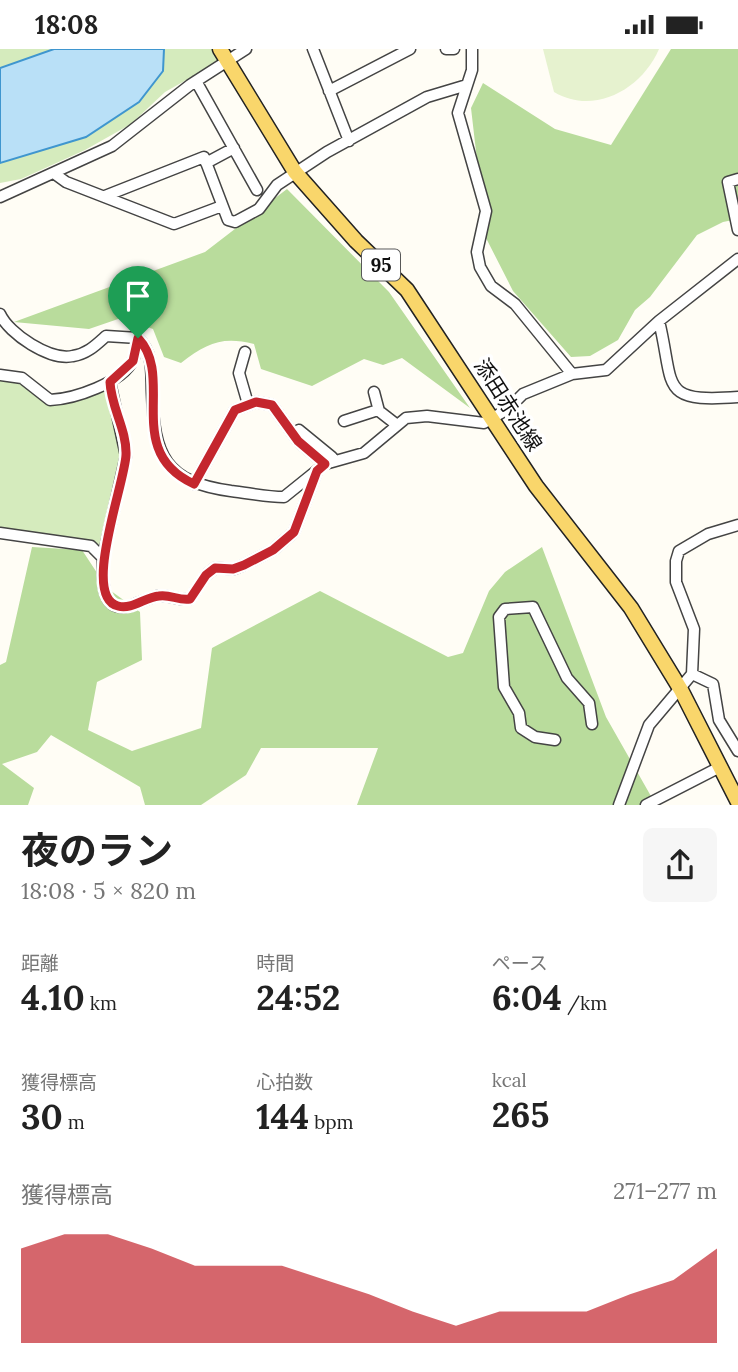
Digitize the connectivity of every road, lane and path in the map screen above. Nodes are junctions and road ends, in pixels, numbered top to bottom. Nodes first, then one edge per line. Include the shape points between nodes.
1 (246, 49) edge
2 (313, 49) edge
3 (410, 49) edge
4 (446, 49) edge
5 (454, 49) edge
6 (472, 49) edge
7 (223, 55) edge
8 (196, 81) junction
9 (467, 85) junction
10 (329, 91) junction
11 (349, 141) junction
12 (234, 148) junction
13 (206, 163) junction
14 (295, 172) junction
15 (55, 174) junction
16 (738, 179) edge
17 (257, 190) dead end
18 (105, 196) junction
19 (0, 197) edge
20 (222, 206) junction
21 (738, 230) edge
22 (738, 258) edge
23 (0, 314) edge
24 (659, 321) junction
25 (138, 338) junction
26 (245, 352) dead end
27 (572, 374) junction
28 (0, 375) edge
29 (110, 382) junction
30 (373, 392) dead end
31 (738, 397) edge
32 (248, 404) junction
33 (378, 410) junction
34 (491, 419) junction
35 (344, 421) dead end
36 (397, 425) junction
37 (296, 427) dead end
38 (317, 442) dead end
39 (328, 463) junction
40 (194, 484) junction
41 (738, 525) edge
42 (0, 533) edge
43 (103, 558) junction
44 (692, 674) junction
45 (681, 689) junction
46 (592, 724) dead end
47 (555, 740) dead end
48 (738, 751) edge
49 (720, 767) junction
50 (738, 802) edge
51 (618, 805) edge
52 (646, 805) edge

1 - 7 street
2 - 10 street
3 - 10 street
4 - 5 street
6 - 9 street
7 - 8 street
7 - 14 main road, 添田赤池線 / 95
8 - 12 street
8 - 15 street via 113,146
9 - 11 street via 428,97
9 - 27 street via 458,113 486,211 477,252 480,267 491,286 515,304
10 - 11 street
11 - 14 street
12 - 13 street
12 - 17 street
13 - 18 street via 204,156
13 - 20 street
14 - 20 street via 277,185 259,209 235,222 228,220
14 - 34 main road, 添田赤池線 / 95 via 407,290
15 - 18 street
15 - 19 street
16 - 21 street via 728,182
18 - 20 street via 174,224
22 - 24 street
23 - 25 street via 13,333 63,357 86,352 106,337
24 - 27 street via 606,370
24 - 31 street via 670,375 682,394 692,399
25 - 29 street via 133,361
25 - 40 street via 151,359 153,423 159,449 169,467
26 - 32 street via 239,373
27 - 34 street via 523,394
28 - 29 street via 22,378 50,400 69,399
29 - 43 street via 126,456
30 - 33 street
32 - 39 street via 272,405 298,441
32 - 40 street via 235,410
33 - 35 street
33 - 36 street
34 - 36 street via 484,423 416,415
34 - 45 main road, 添田赤池線 / 95 via 631,608
36 - 39 street via 364,453
37 - 39 street
38 - 39 street
39 - 40 street via 284,496
39 - 43 street via 294,532 244,565 215,568 193,596 158,596 127,607 115,606 103,590
41 - 44 street via 685,545 676,561 676,582 694,629
42 - 43 street via 90,546
44 - 45 street
44 - 48 street via 713,684 719,720
45 - 49 main road, 添田赤池線 / 95
45 - 51 street via 649,725
46 - 47 street via 589,703 567,678 533,607 505,610 499,617 504,687 519,713 520,728 535,737
49 - 50 main road, 添田赤池線 / 95
49 - 52 street

